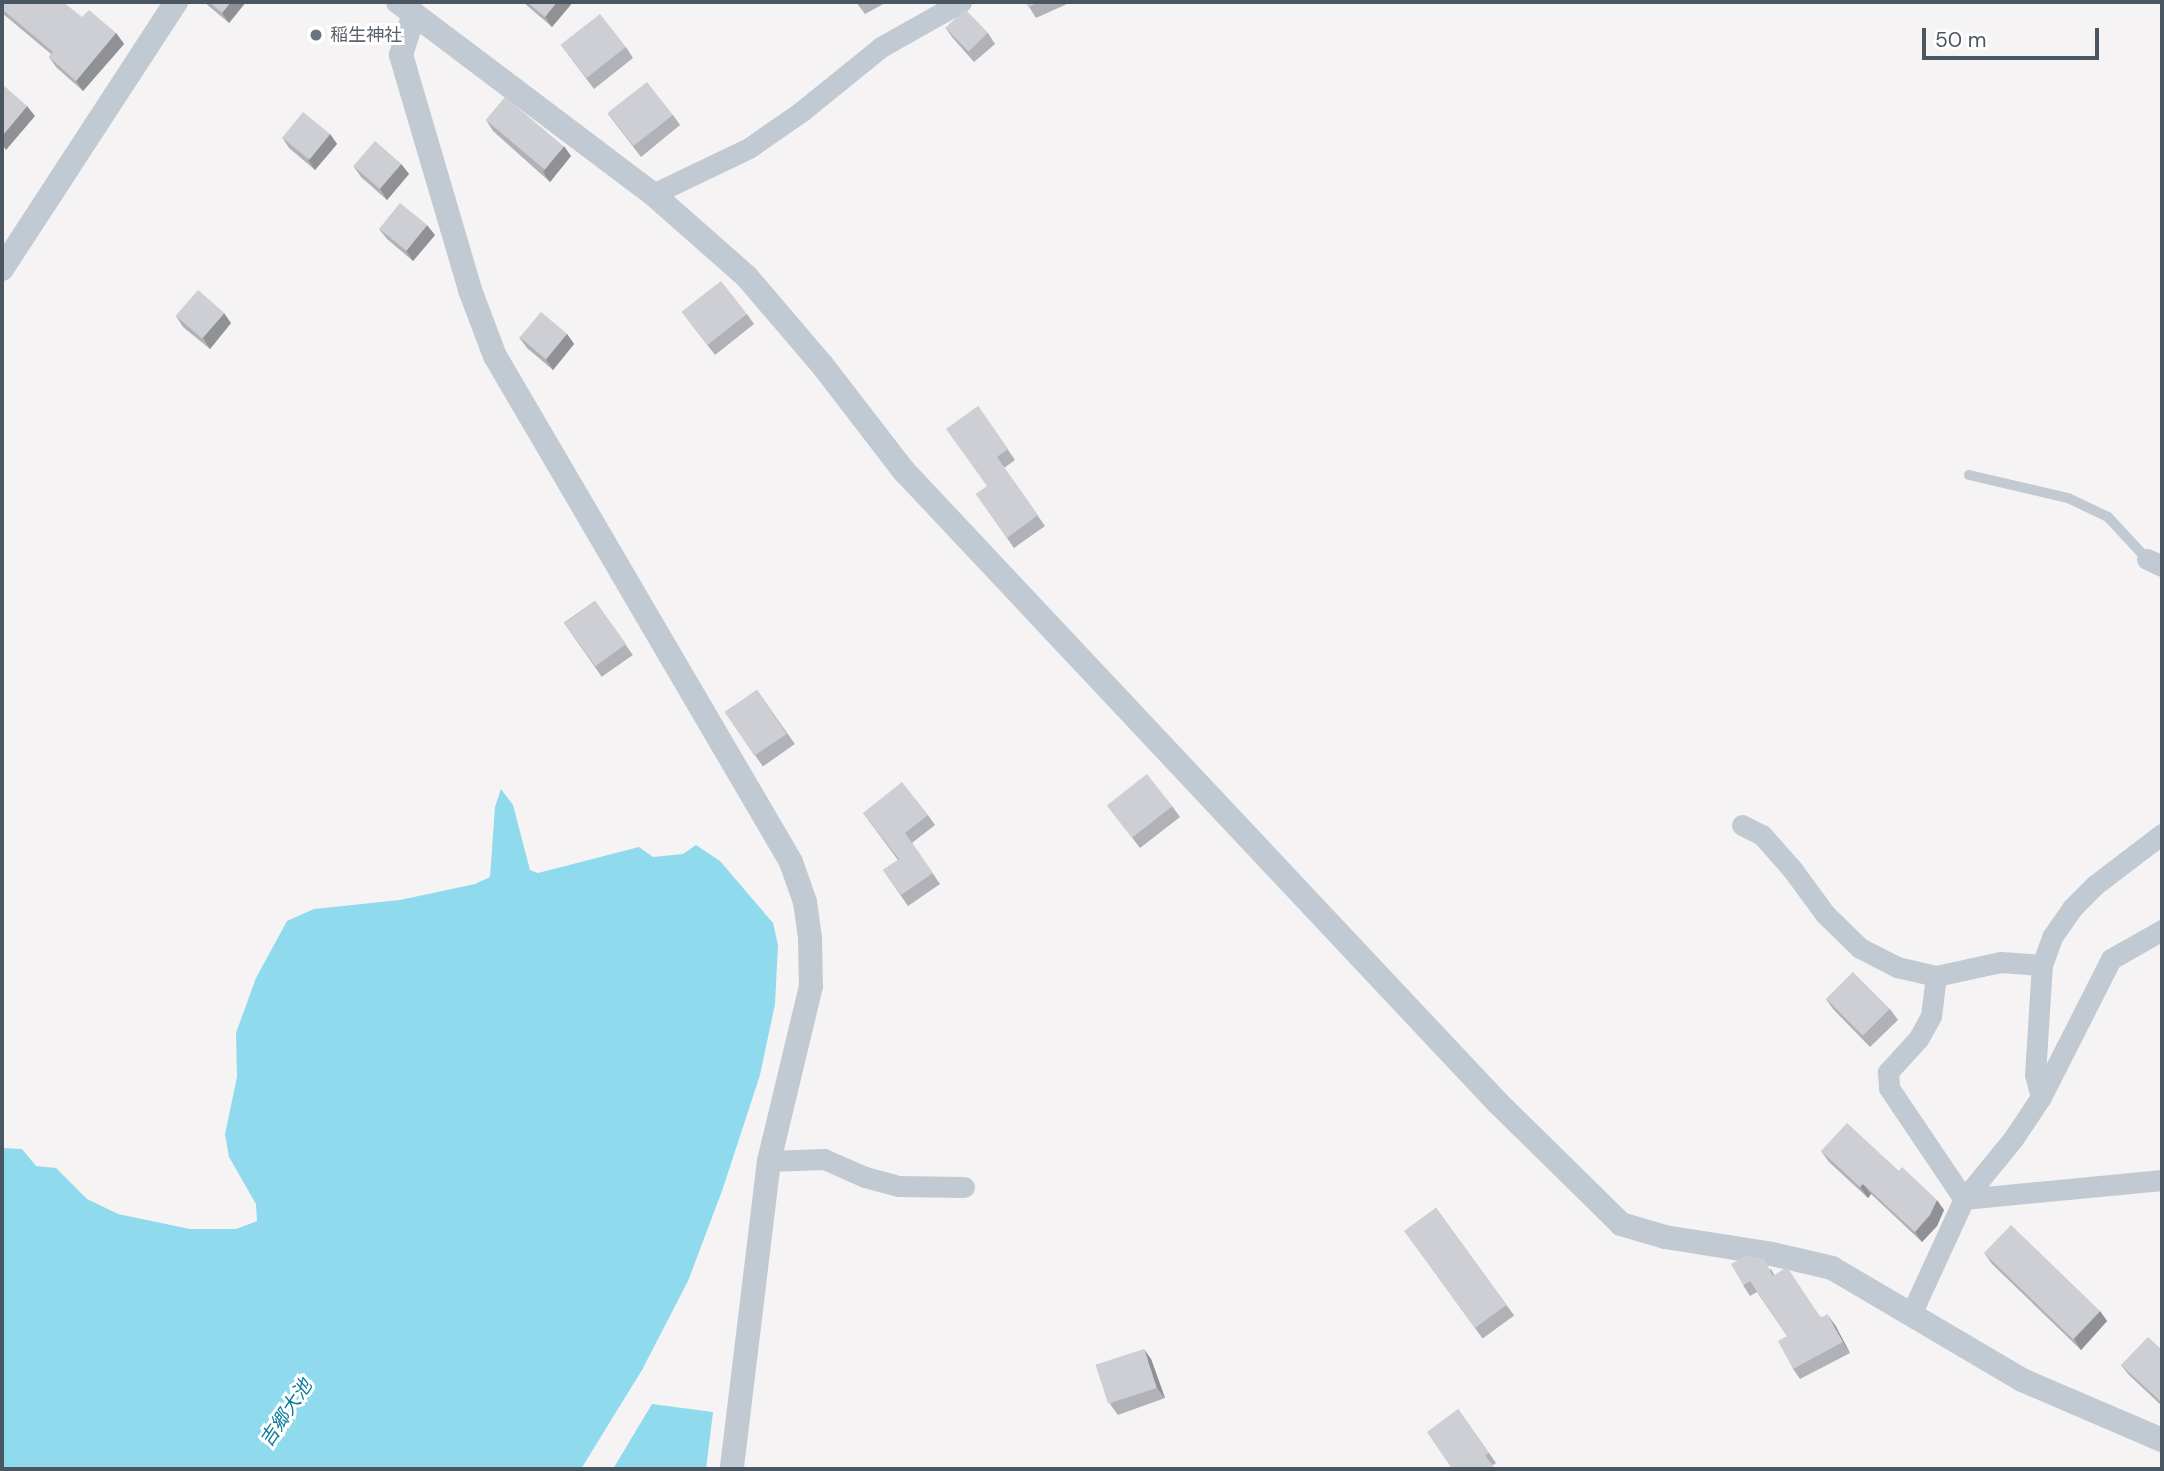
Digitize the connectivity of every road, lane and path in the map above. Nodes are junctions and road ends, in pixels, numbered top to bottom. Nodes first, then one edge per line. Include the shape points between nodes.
1 (176, 2) edge
2 (961, 2) edge
3 (406, 8) edge
4 (653, 194) junction
5 (2, 269) edge
6 (1969, 475) dead end
7 (2155, 563) edge
8 (1742, 825) dead end
9 (2162, 834) edge
10 (2162, 930) edge
11 (2042, 965) junction
12 (1936, 976) junction
13 (2041, 1097) junction
14 (769, 1160) junction
15 (2162, 1180) edge
16 (964, 1188) dead end
17 (1964, 1199) junction
18 (1910, 1314) junction
19 (2162, 1440) edge
20 (732, 1469) edge

1 - 5 street
2 - 4 street via 881,47 749,148
3 - 4 street
3 - 14 street via 401,55 470,290 495,356 791,862 805,902 811,986
4 - 18 street via 747,277 913,481 1498,1103 1621,1224 1665,1237 1832,1268
6 - 7 lane via 2068,498 2108,517
8 - 12 street via 1762,835 1825,914 1860,948 1897,967
9 - 11 street via 2072,908 2052,937
10 - 13 street via 2111,959
11 - 12 street via 2000,962
11 - 13 street via 2035,1075
12 - 17 street via 1931,1016 1918,1039 1888,1072 1889,1088
13 - 17 street
14 - 16 street via 824,1158 898,1186
14 - 20 street
15 - 17 street
17 - 18 street
18 - 19 street via 2022,1380

